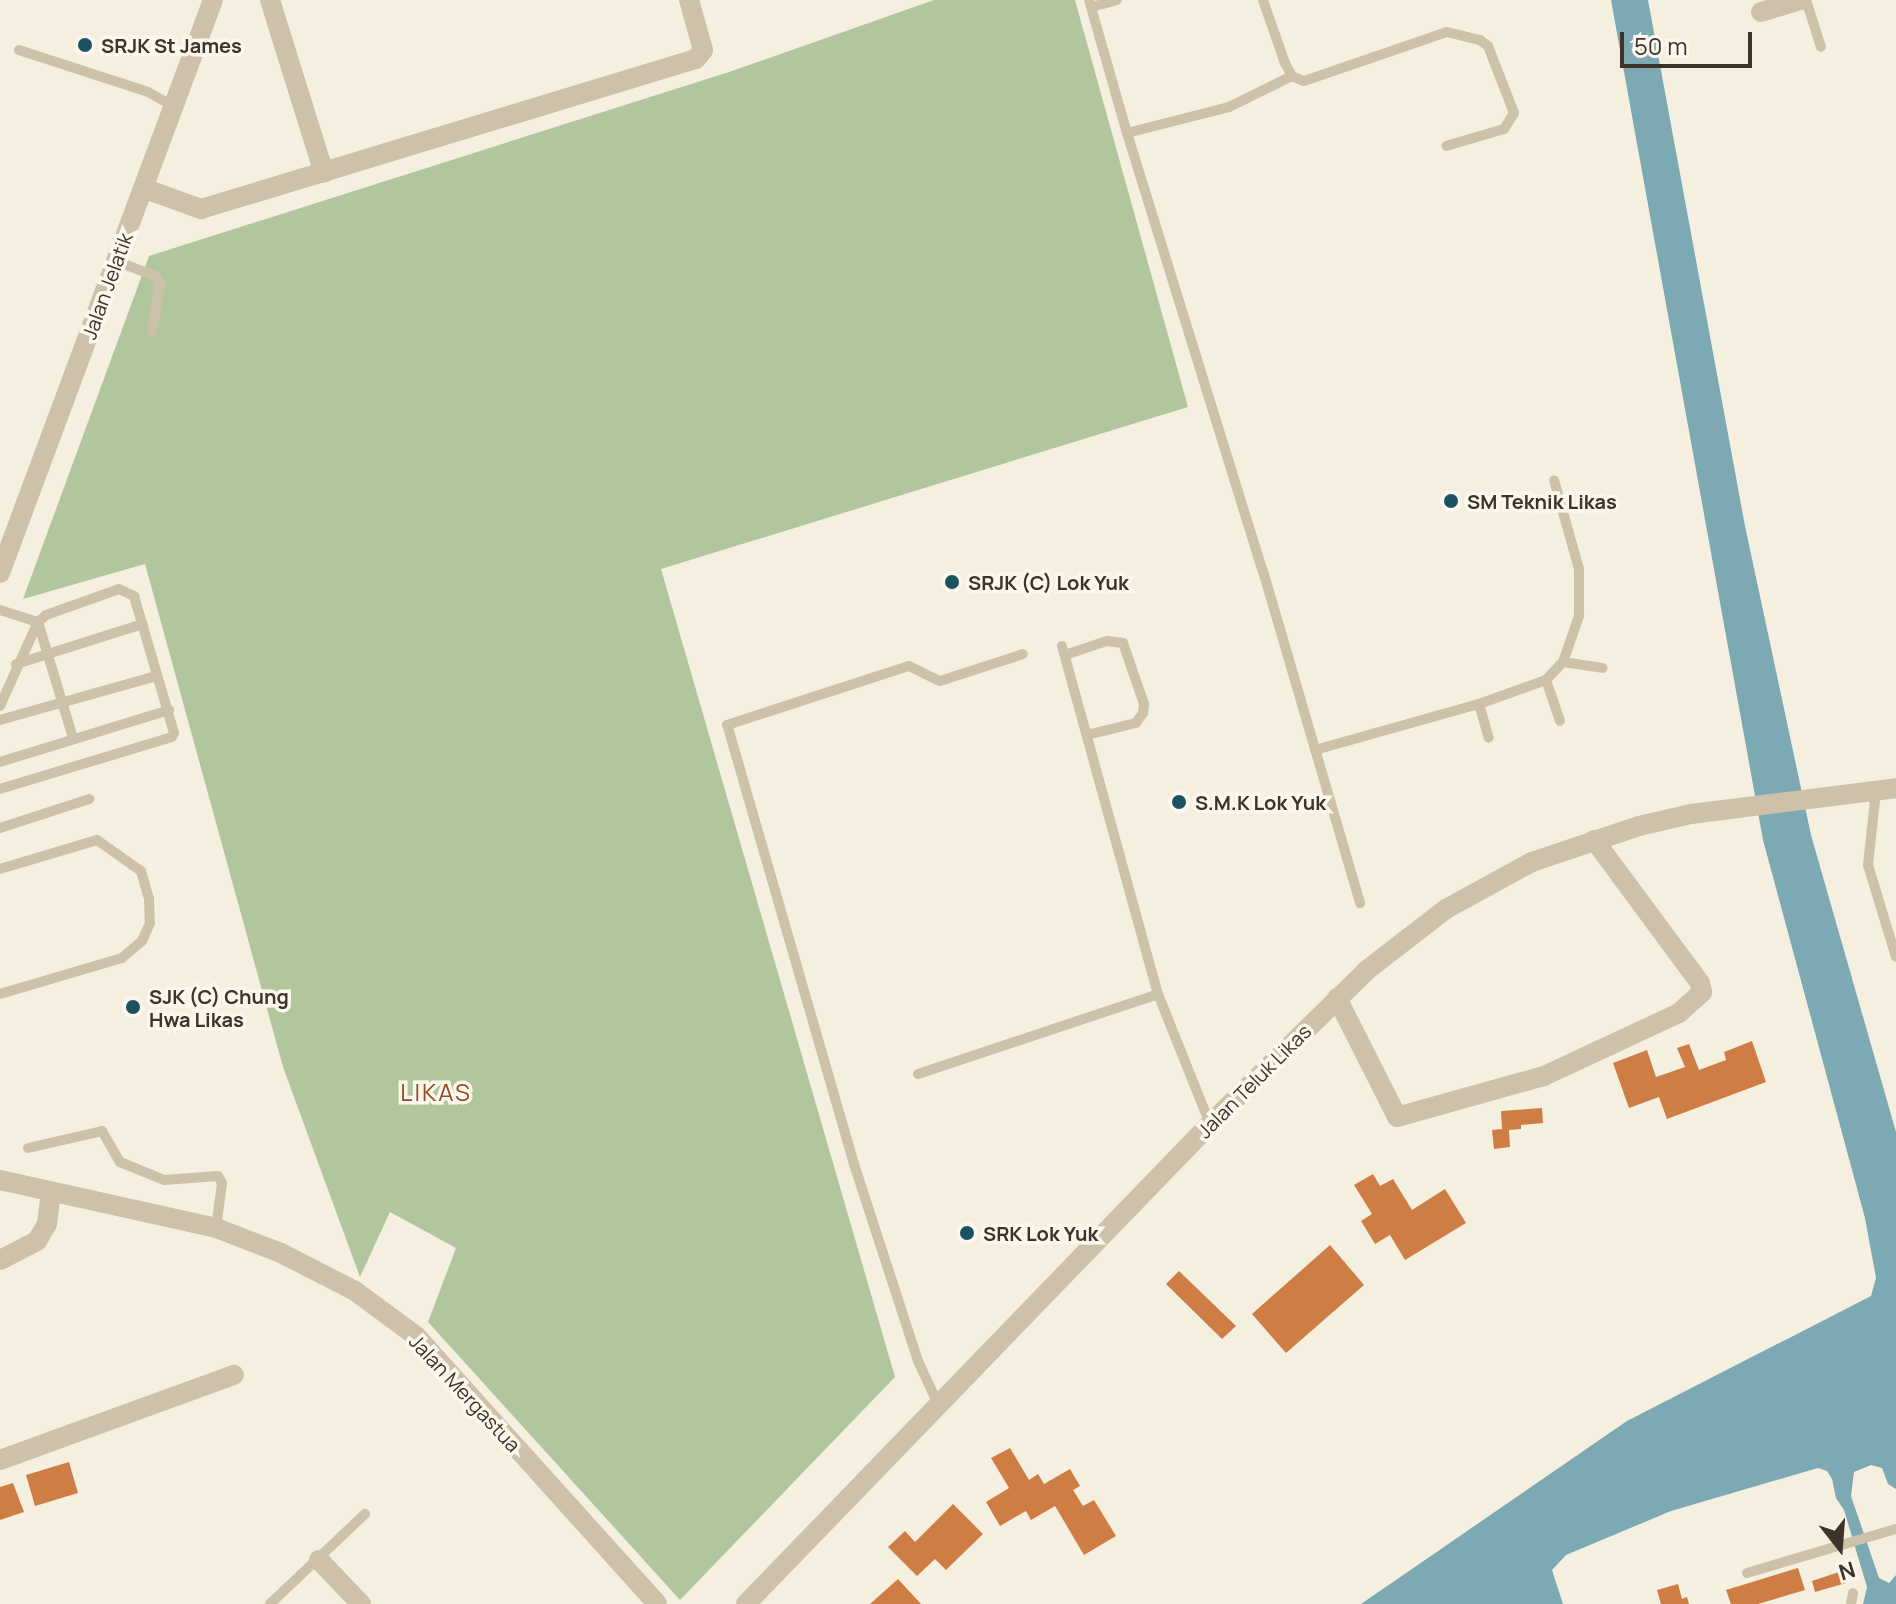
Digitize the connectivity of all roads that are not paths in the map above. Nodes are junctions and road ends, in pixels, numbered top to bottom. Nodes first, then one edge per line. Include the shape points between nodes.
1 (213, 0) edge
2 (270, 0) edge
3 (689, 0) edge
4 (1117, 0) edge
5 (1263, 0) edge
6 (1800, 0) edge
7 (1806, 0) edge
8 (1090, 4) edge
9 (1761, 12) dead end
10 (1821, 47) dead end
11 (19, 50) dead end
12 (1292, 76) junction
13 (173, 106) junction
14 (1127, 133) junction
15 (1446, 146) dead end
16 (324, 173) junction
17 (143, 188) junction
18 (116, 261) junction
19 (152, 331) dead end
20 (1554, 480) dead end
21 (0, 573) edge
22 (0, 610) edge
23 (38, 622) junction
24 (143, 624) junction
25 (49, 653) junction
26 (1023, 654) dead end
27 (1563, 662) junction
28 (16, 664) junction
29 (1603, 668) dead end
30 (157, 676) junction
31 (1546, 680) junction
32 (64, 701) junction
33 (1479, 704) junction
34 (0, 706) edge
35 (169, 710) junction
36 (0, 720) edge
37 (1560, 721) dead end
38 (1087, 735) junction
39 (73, 738) junction
40 (1489, 738) dead end
41 (1315, 750) junction
42 (0, 762) edge
43 (0, 789) edge
44 (1886, 790) edge
45 (89, 799) dead end
46 (0, 828) edge
47 (1594, 840) junction
48 (0, 869) edge
49 (1360, 903) dead end
50 (1896, 957) edge
51 (0, 994) edge
52 (1158, 994) junction
53 (1337, 998) junction
54 (918, 1074) dead end
55 (1210, 1124) junction
56 (28, 1148) dead end
57 (0, 1180) edge
58 (51, 1192) junction
59 (216, 1228) junction
60 (0, 1260) edge
61 (234, 1375) dead end
62 (938, 1404) junction
63 (0, 1460) edge
64 (365, 1514) dead end
65 (1895, 1529) edge
66 (319, 1560) junction
67 (1747, 1573) dead end
68 (270, 1604) edge
69 (361, 1604) edge
70 (657, 1604) edge
71 (746, 1604) edge

1 - 13 street, Jalan Jelatik
2 - 16 street
3 - 16 street via 703,50 696,59
4 - 8 lane
5 - 12 lane
6 - 9 street
7 - 10 lane
8 - 14 lane
11 - 13 lane via 148,92
12 - 14 lane via 1229,107
12 - 15 lane via 1304,81 1447,32 1480,40 1488,46 1514,113 1504,129
13 - 17 street, Jalan Jelatik
14 - 41 lane
16 - 17 street via 201,209
17 - 18 street, Jalan Jelatik
18 - 19 lane via 155,276 160,283
18 - 21 street, Jalan Jelatik
20 - 27 lane via 1579,569 1579,616
22 - 23 lane
23 - 24 lane via 119,589 134,596
23 - 25 lane
23 - 28 lane
24 - 25 lane
24 - 30 lane
25 - 28 lane
25 - 32 lane
26 - 62 lane via 940,681 909,666 727,725 854,1164 918,1361
27 - 29 lane
27 - 31 lane
28 - 34 lane
30 - 32 lane
30 - 35 lane
31 - 33 lane
31 - 37 lane
32 - 36 lane
32 - 39 lane
33 - 40 lane
33 - 41 lane
35 - 39 lane
35 - 43 lane via 172,737
38 - 38 lane via 1064,650 1123,643 1143,713 1136,723
38 - 52 lane
39 - 42 lane
41 - 49 lane
44 - 47 street, Jalan Teluk Likas via 1671,818
44 - 50 lane via 1868,865
45 - 46 lane
47 - 53 street, Jalan Teluk Likas via 1532,862 1446,909
47 - 53 street via 1700,983 1702,992 1679,1013 1544,1076 1397,1117
48 - 51 lane via 97,840 141,871 150,923 142,941 122,958
52 - 54 lane
52 - 55 lane
53 - 55 street, Jalan Teluk Likas
55 - 62 street, Jalan Teluk Likas
56 - 59 lane via 102,1131 120,1162 164,1180 218,1176 222,1183
57 - 58 street, Jalan Mergastua
58 - 59 street, Jalan Mergastua
58 - 60 street via 47,1224 37,1241
59 - 70 street, Jalan Mergastua via 333,1278 416,1336
61 - 63 street
62 - 71 street, Jalan Teluk Likas
64 - 66 lane
65 - 67 lane
66 - 68 lane
66 - 69 street

